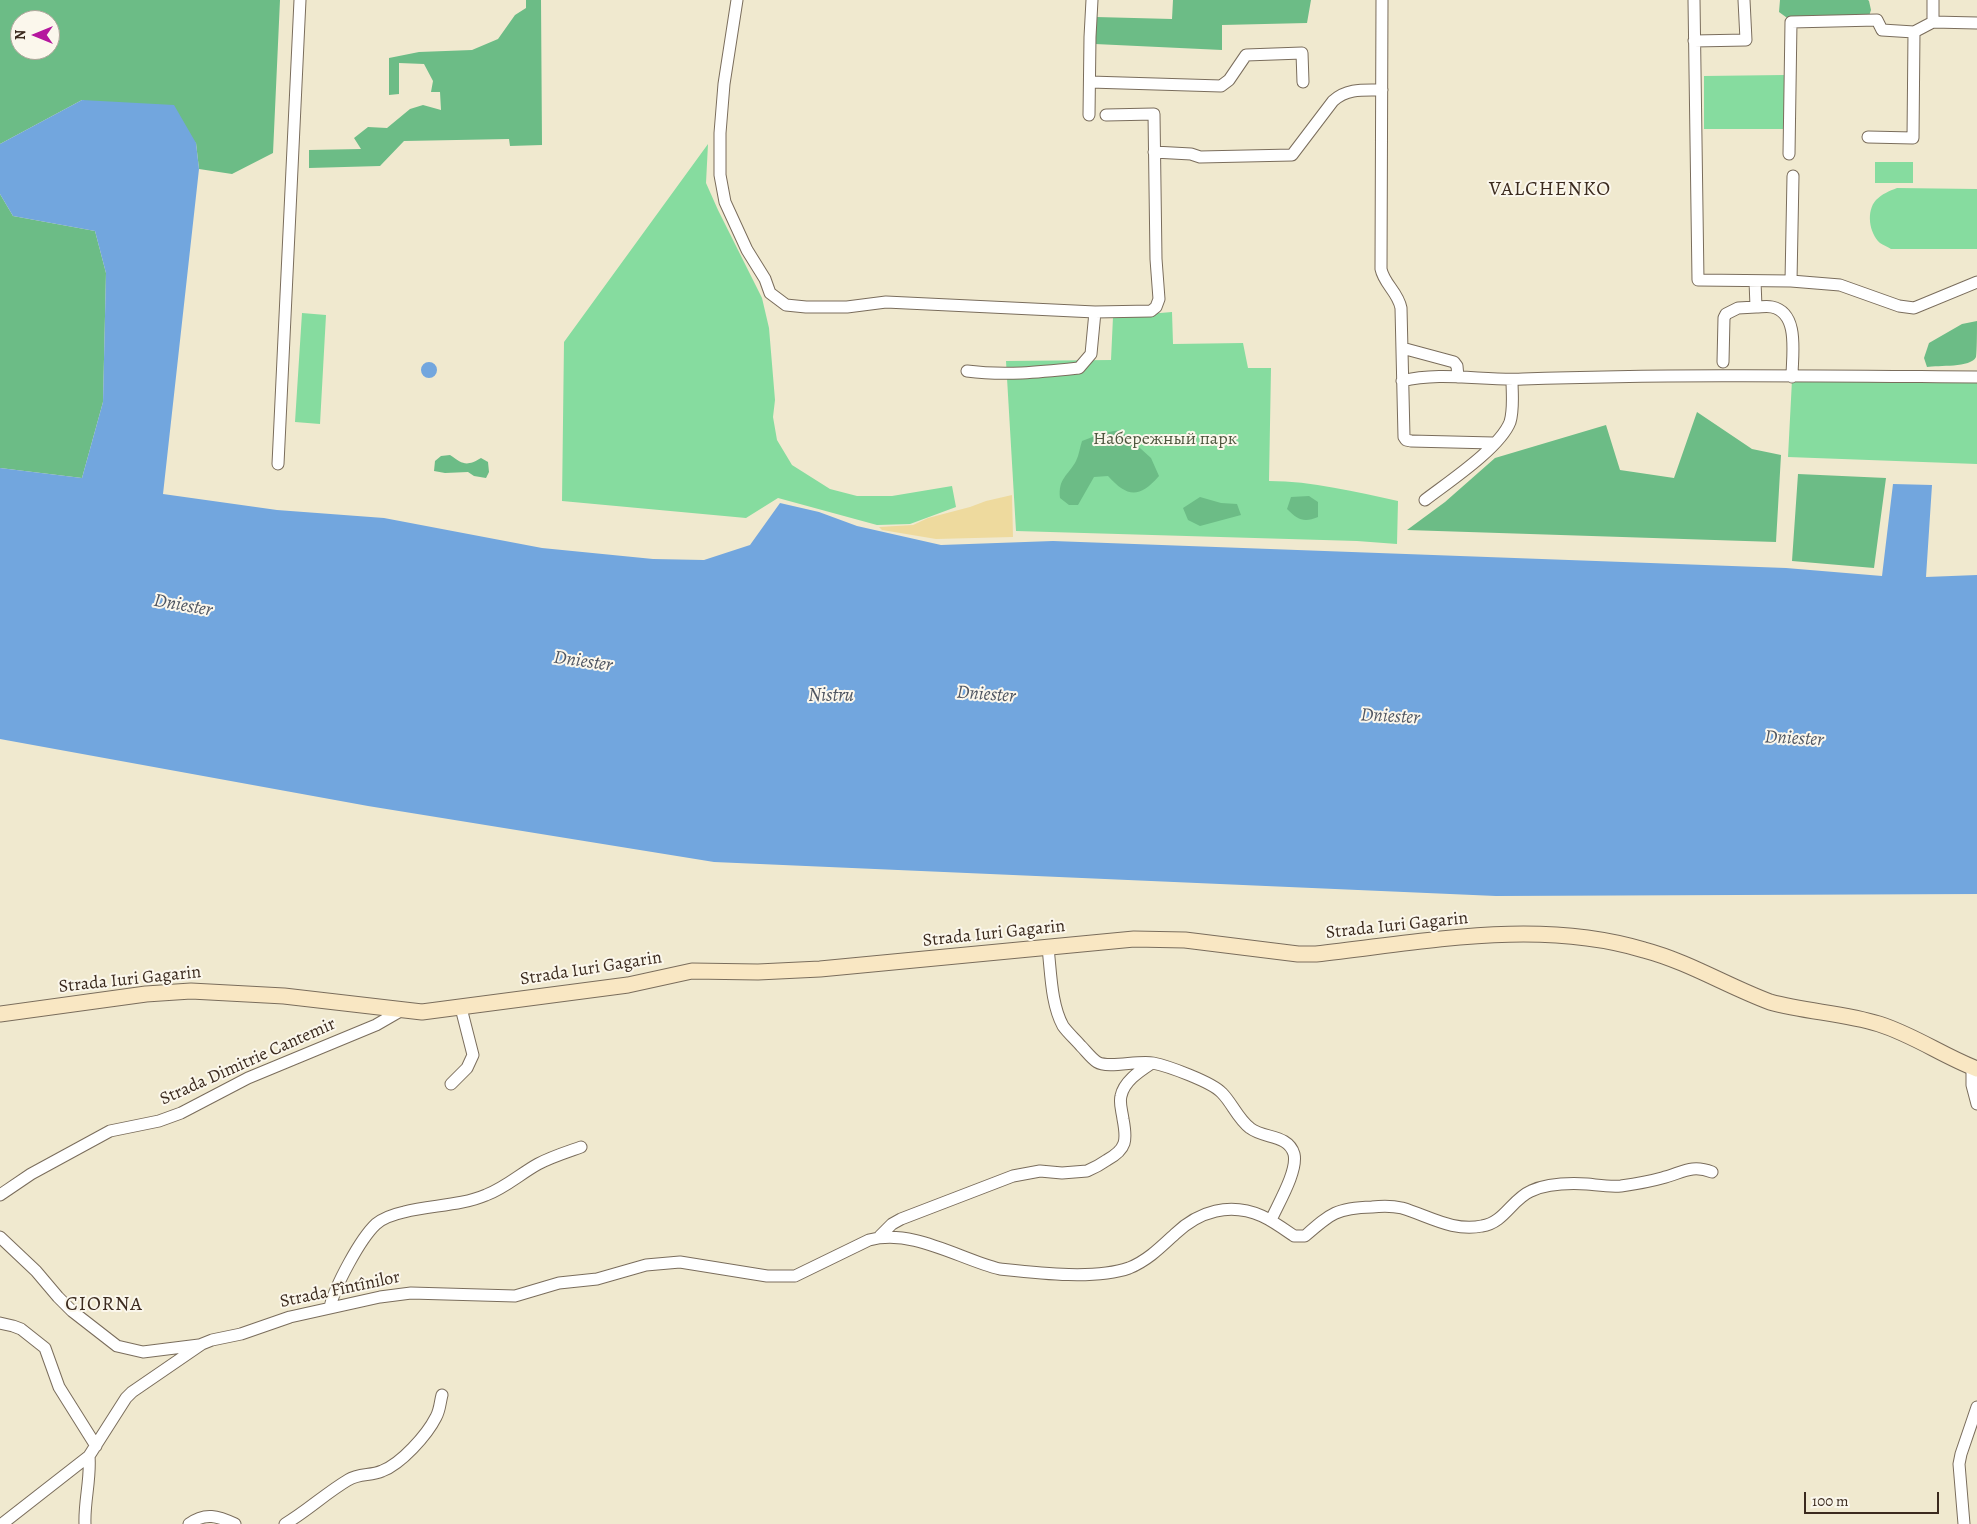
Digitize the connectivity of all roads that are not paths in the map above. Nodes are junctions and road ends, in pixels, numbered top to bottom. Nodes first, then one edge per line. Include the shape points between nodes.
1 (300, 0) edge
2 (738, 0) edge
3 (1092, 0) edge
4 (1382, 0) edge
5 (1694, 0) edge
6 (1744, 0) edge
7 (1933, 0) edge
8 (1933, 22) junction
9 (1977, 23) edge
10 (1914, 32) junction
11 (1694, 41) junction
12 (1090, 82) junction
13 (1303, 82) dead end
14 (1382, 90) junction
15 (1089, 115) dead end
16 (1106, 115) dead end
17 (1868, 137) dead end
18 (1154, 152) junction
19 (1789, 154) dead end
20 (1793, 176) dead end
21 (1755, 281) junction
22 (1791, 281) junction
23 (1977, 282) edge
24 (1756, 307) junction
25 (1095, 312) junction
26 (1402, 348) junction
27 (1723, 362) dead end
28 (967, 371) dead end
29 (1458, 377) junction
30 (1792, 377) junction
31 (1977, 377) edge
32 (1402, 380) junction
33 (1512, 380) junction
34 (1493, 443) junction
35 (278, 464) dead end
36 (1425, 500) dead end
37 (1048, 948) junction
38 (461, 1008) junction
39 (402, 1010) junction
40 (0, 1014) edge
41 (1152, 1063) junction
42 (1974, 1068) edge
43 (450, 1084) dead end
44 (1977, 1104) edge
45 (581, 1147) dead end
46 (1712, 1172) dead end
47 (0, 1195) edge
48 (1270, 1220) junction
49 (880, 1236) junction
50 (0, 1237) edge
51 (330, 1307) junction
52 (0, 1323) edge
53 (202, 1344) junction
54 (442, 1395) dead end
55 (1977, 1407) edge
56 (96, 1446) junction
57 (89, 1456) junction
58 (2, 1524) edge
59 (85, 1524) edge
60 (188, 1524) edge
61 (235, 1524) edge
62 (285, 1524) edge
63 (1964, 1524) edge

1 - 35 street
2 - 25 street via 724,84 720,175 725,202 770,293 786,305 847,307 886,302
3 - 12 street
4 - 14 street
5 - 11 street
6 - 11 street via 1746,40
7 - 8 street
8 - 9 street
8 - 10 street
10 - 17 street via 1913,138
10 - 19 street via 1882,30 1877,20 1791,22
11 - 21 street via 1698,280
12 - 13 street via 1221,86 1246,55 1302,53
12 - 15 street
14 - 18 street via 1340,94 1292,155 1200,157
14 - 26 street via 1381,268 1383,279 1400,301
16 - 18 street via 1154,114
18 - 25 street via 1159,299 1150,311
20 - 22 street
21 - 22 street
21 - 24 street
22 - 23 street via 1840,285 1899,306 1914,308
24 - 27 street via 1738,308 1726,314
24 - 30 street via 1772,307 1784,313 1791,324
25 - 28 street via 1091,354 1079,368 1018,374
26 - 29 street via 1454,362
26 - 32 street
29 - 32 street
29 - 33 street
30 - 31 street
30 - 33 street
32 - 34 street via 1403,433 1406,440
33 - 34 street via 1510,422
34 - 36 street
37 - 38 main road, Strada Iuri Gagarin via 820,969 692,971 628,985
37 - 41 street via 1056,1006 1070,1034 1101,1064
37 - 42 main road, Strada Iuri Gagarin via 1169,938 1316,954 1487,935 1582,936 1676,959 1770,1002 1879,1024 1911,1036
38 - 39 main road, Strada Iuri Gagarin via 422,1012
38 - 43 street via 473,1055 467,1068
39 - 40 main road, Strada Iuri Gagarin via 284,996 191,990
39 - 47 street, Strada Dimitrie Cantemir via 376,1026 248,1078 181,1113 110,1132 31,1174
41 - 48 street via 1189,1075 1221,1091 1251,1129 1290,1145 1294,1166
41 - 49 street, Strada Fîntînilor via 1123,1089 1120,1104 1125,1140 1118,1154 1086,1171 1028,1173 987,1186 901,1219
42 - 44 street via 1972,1085
45 - 51 street via 539,1163 487,1195 455,1205 402,1212 376,1224 343,1275
46 - 48 street via 1692,1168 1650,1181 1618,1186 1565,1185 1531,1191 1518,1199 1498,1220 1484,1226 1456,1226 1400,1208 1381,1206 1343,1209 1300,1237
48 - 49 street via 1240,1210 1210,1212 1192,1220 1134,1266 1097,1274 1000,1269 930,1244
49 - 51 street, Strada Fîntînilor via 795,1276 680,1262 646,1265 597,1279 559,1283 516,1296 411,1293
50 - 53 street via 72,1310 117,1346 143,1352
51 - 53 street, Strada Fîntînilor
52 - 56 street via 21,1329 45,1348 60,1387
53 - 56 street, Strada Fîntînilor via 126,1398
54 - 62 street via 434,1422 410,1451 382,1472 359,1474 346,1481
55 - 63 street via 1959,1464
56 - 57 street, Strada Fîntînilor
57 - 58 street, Strada Fîntînilor
57 - 59 street
60 - 61 street via 206,1516 220,1517

